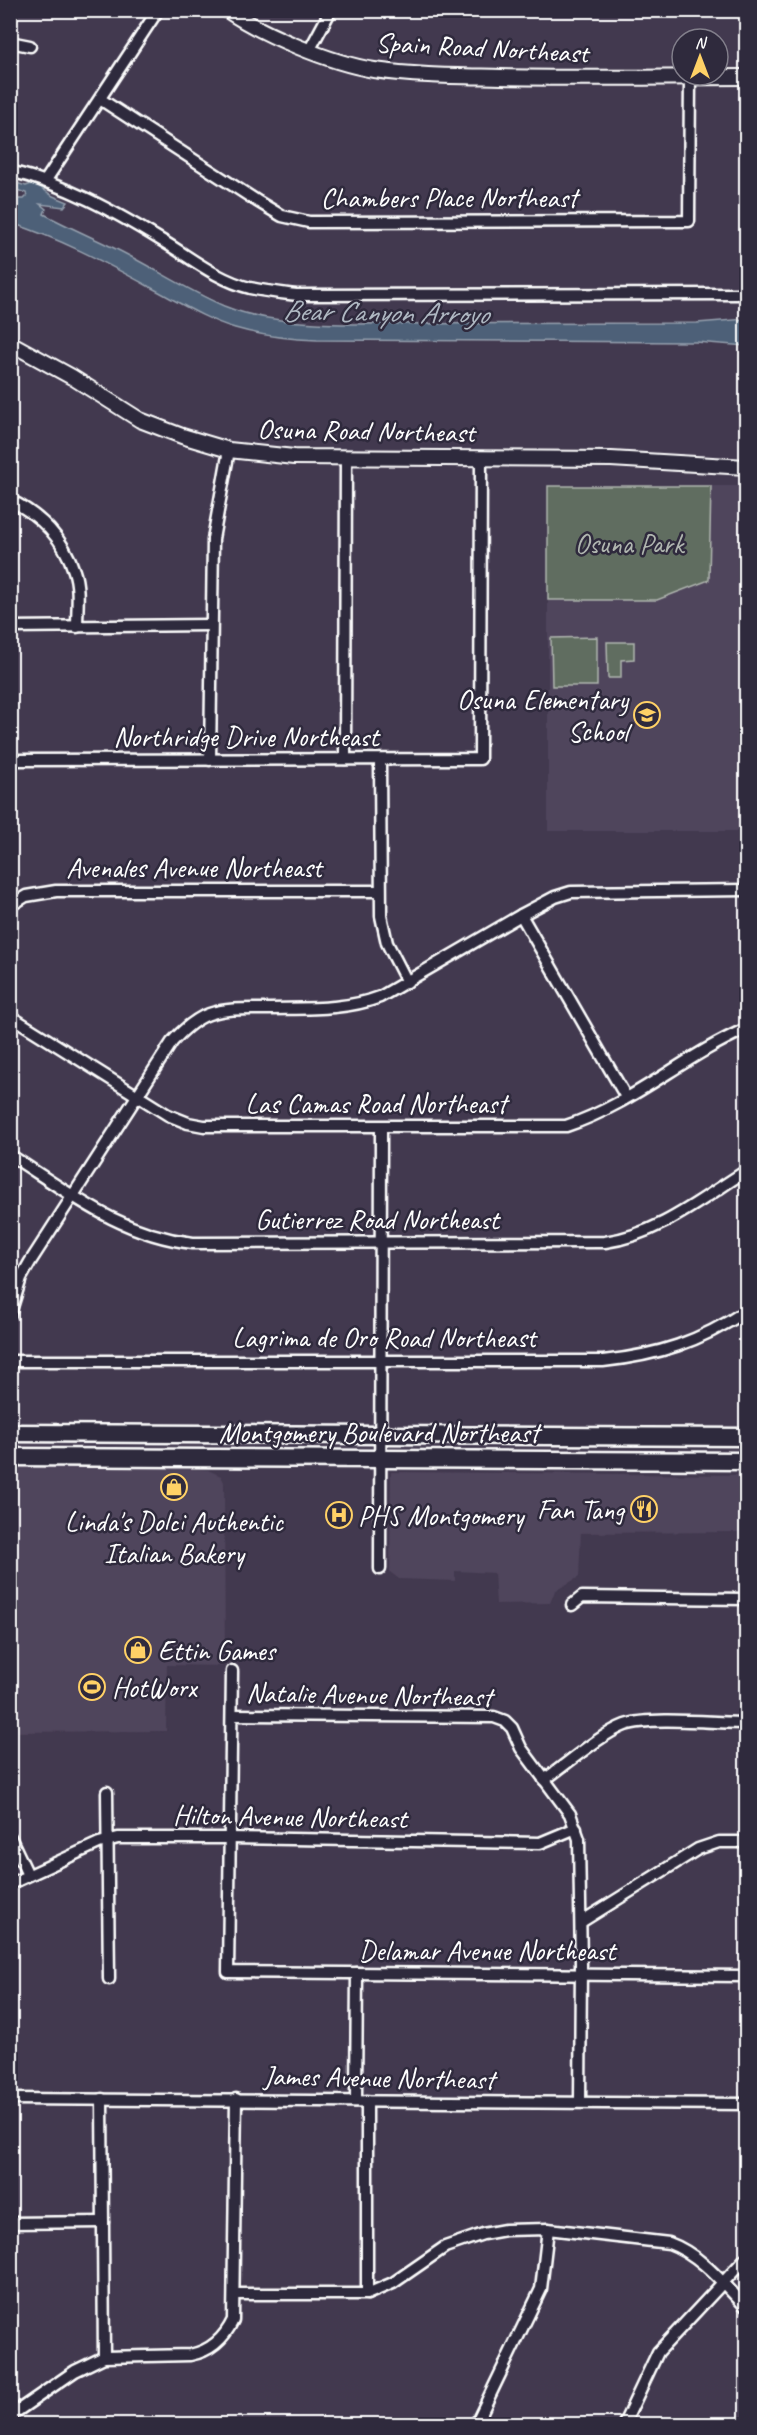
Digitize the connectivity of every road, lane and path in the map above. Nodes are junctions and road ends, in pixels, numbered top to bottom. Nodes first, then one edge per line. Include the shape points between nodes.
1 (158, 10) edge
2 (227, 10) edge
3 (331, 10) edge
4 (10, 42) edge
5 (30, 46) dead end
6 (309, 51) junction
7 (730, 77) edge
8 (747, 77) edge
9 (670, 78) edge
10 (690, 87) edge
11 (100, 99) junction
12 (10, 171) edge
13 (46, 180) junction
14 (747, 294) edge
15 (10, 343) edge
16 (230, 450) junction
17 (346, 458) junction
18 (481, 458) junction
19 (747, 467) edge
20 (10, 500) edge
21 (211, 625) junction
22 (10, 627) edge
23 (77, 627) junction
24 (345, 759) junction
25 (10, 760) edge
26 (210, 760) junction
27 (380, 760) junction
28 (747, 890) edge
29 (380, 891) junction
30 (10, 906) edge
31 (521, 915) junction
32 (407, 982) junction
33 (10, 1016) edge
34 (747, 1029) edge
35 (137, 1097) junction
36 (626, 1097) junction
37 (381, 1127) junction
38 (10, 1155) edge
39 (747, 1171) edge
40 (73, 1195) junction
41 (381, 1244) junction
42 (747, 1311) edge
43 (10, 1314) edge
44 (10, 1361) edge
45 (380, 1361) junction
46 (10, 1432) edge
47 (380, 1435) junction
48 (747, 1437) edge
49 (10, 1457) edge
50 (380, 1459) junction
51 (747, 1461) edge
52 (380, 1569) dead end
53 (747, 1599) edge
54 (572, 1605) dead end
55 (232, 1671) dead end
56 (232, 1715) junction
57 (747, 1723) edge
58 (544, 1780) junction
59 (107, 1792) dead end
60 (576, 1828) junction
61 (10, 1837) edge
62 (228, 1838) junction
63 (108, 1840) junction
64 (747, 1842) edge
65 (28, 1875) junction
66 (10, 1884) edge
67 (581, 1922) junction
68 (357, 1973) junction
69 (581, 1975) junction
70 (747, 1976) edge
71 (110, 1979) dead end
72 (10, 2099) edge
73 (102, 2099) junction
74 (236, 2099) junction
75 (362, 2101) junction
76 (580, 2102) junction
77 (747, 2104) edge
78 (103, 2222) junction
79 (10, 2223) edge
80 (548, 2229) junction
81 (747, 2258) edge
82 (723, 2284) junction
83 (234, 2294) junction
84 (367, 2294) junction
85 (747, 2307) edge
86 (104, 2357) junction
87 (10, 2416) edge
88 (476, 2424) edge
89 (624, 2424) edge

1 - 11 street
2 - 6 street, Spain Road Northeast
3 - 6 street
4 - 5 street
6 - 9 street, Spain Road Northeast via 372,69 432,75
7 - 8 street, Spain Road Northeast
10 - 11 street, Chambers Place Northeast via 689,221 309,222 282,216
11 - 13 street
12 - 13 street
13 - 14 street via 121,216 207,270 261,290 296,295
15 - 16 street, Osuna Road Northeast via 141,420
16 - 17 street, Osuna Road Northeast
16 - 21 street via 213,539
17 - 18 street, Osuna Road Northeast
17 - 24 street
18 - 19 street, Osuna Road Northeast via 611,459
18 - 27 street, Northridge Drive Northeast via 480,759
20 - 23 street via 43,521 65,553 74,572
21 - 23 street
21 - 26 street
22 - 23 street
24 - 26 street, Northridge Drive Northeast
24 - 27 street, Northridge Drive Northeast
25 - 26 street, Northridge Drive Northeast
27 - 29 street
28 - 31 street via 571,892
29 - 30 street, Avenales Avenue Northeast via 56,891 26,896
29 - 32 street via 385,936
31 - 32 street
31 - 36 street
32 - 35 street via 380,998 343,1008 236,1009 207,1014 172,1042
33 - 35 street, Las Camas Road Northeast
34 - 36 street, Las Camas Road Northeast
35 - 37 street, Las Camas Road Northeast via 168,1115 204,1126
35 - 40 street
36 - 37 street, Las Camas Road Northeast via 566,1126
37 - 41 street
38 - 40 street, Gutierrez Road Northeast
39 - 41 street, Gutierrez Road Northeast via 674,1218 624,1239 587,1243
40 - 41 street, Gutierrez Road Northeast via 123,1225 176,1241
40 - 43 street via 21,1278
41 - 45 street
42 - 45 street, Lagrima de Oro Road Northeast via 679,1347 631,1358
44 - 45 street, Lagrima de Oro Road Northeast
45 - 47 street
46 - 47 main road, Montgomery Boulevard Northeast
47 - 48 main road, Montgomery Boulevard Northeast
47 - 50 street
49 - 50 main road, Montgomery Boulevard Northeast
50 - 51 main road, Montgomery Boulevard Northeast
50 - 52 street
53 - 54 street via 582,1597
55 - 56 street
56 - 58 street, Natalie Avenue Northeast via 494,1717 512,1728 520,1748
56 - 62 street
57 - 58 street via 626,1725
58 - 60 street
59 - 63 street
60 - 62 street, Hilton Avenue Northeast via 540,1843
60 - 67 street via 581,1851
61 - 65 street
62 - 63 street, Hilton Avenue Northeast
62 - 68 street, Delamar Avenue Northeast via 228,1972
63 - 65 street, Hilton Avenue Northeast
63 - 71 street
64 - 67 street via 719,1842 698,1849
65 - 66 street, Hilton Avenue Northeast
67 - 69 street
68 - 69 street, Delamar Avenue Northeast
68 - 75 street
69 - 70 street, Delamar Avenue Northeast
69 - 76 street
72 - 73 street, James Avenue Northeast
73 - 74 street, James Avenue Northeast
73 - 78 street
74 - 75 street, James Avenue Northeast
74 - 83 street
75 - 76 street, James Avenue Northeast
75 - 84 street
76 - 77 street, James Avenue Northeast
78 - 79 street
78 - 86 street
80 - 82 street via 669,2243 692,2255
80 - 84 street via 505,2230 462,2240 428,2257 393,2283
80 - 88 street via 541,2289
81 - 82 street
82 - 85 street
82 - 89 street via 658,2352
83 - 84 street
83 - 86 street via 233,2319 228,2331 203,2353
86 - 87 street via 75,2371

